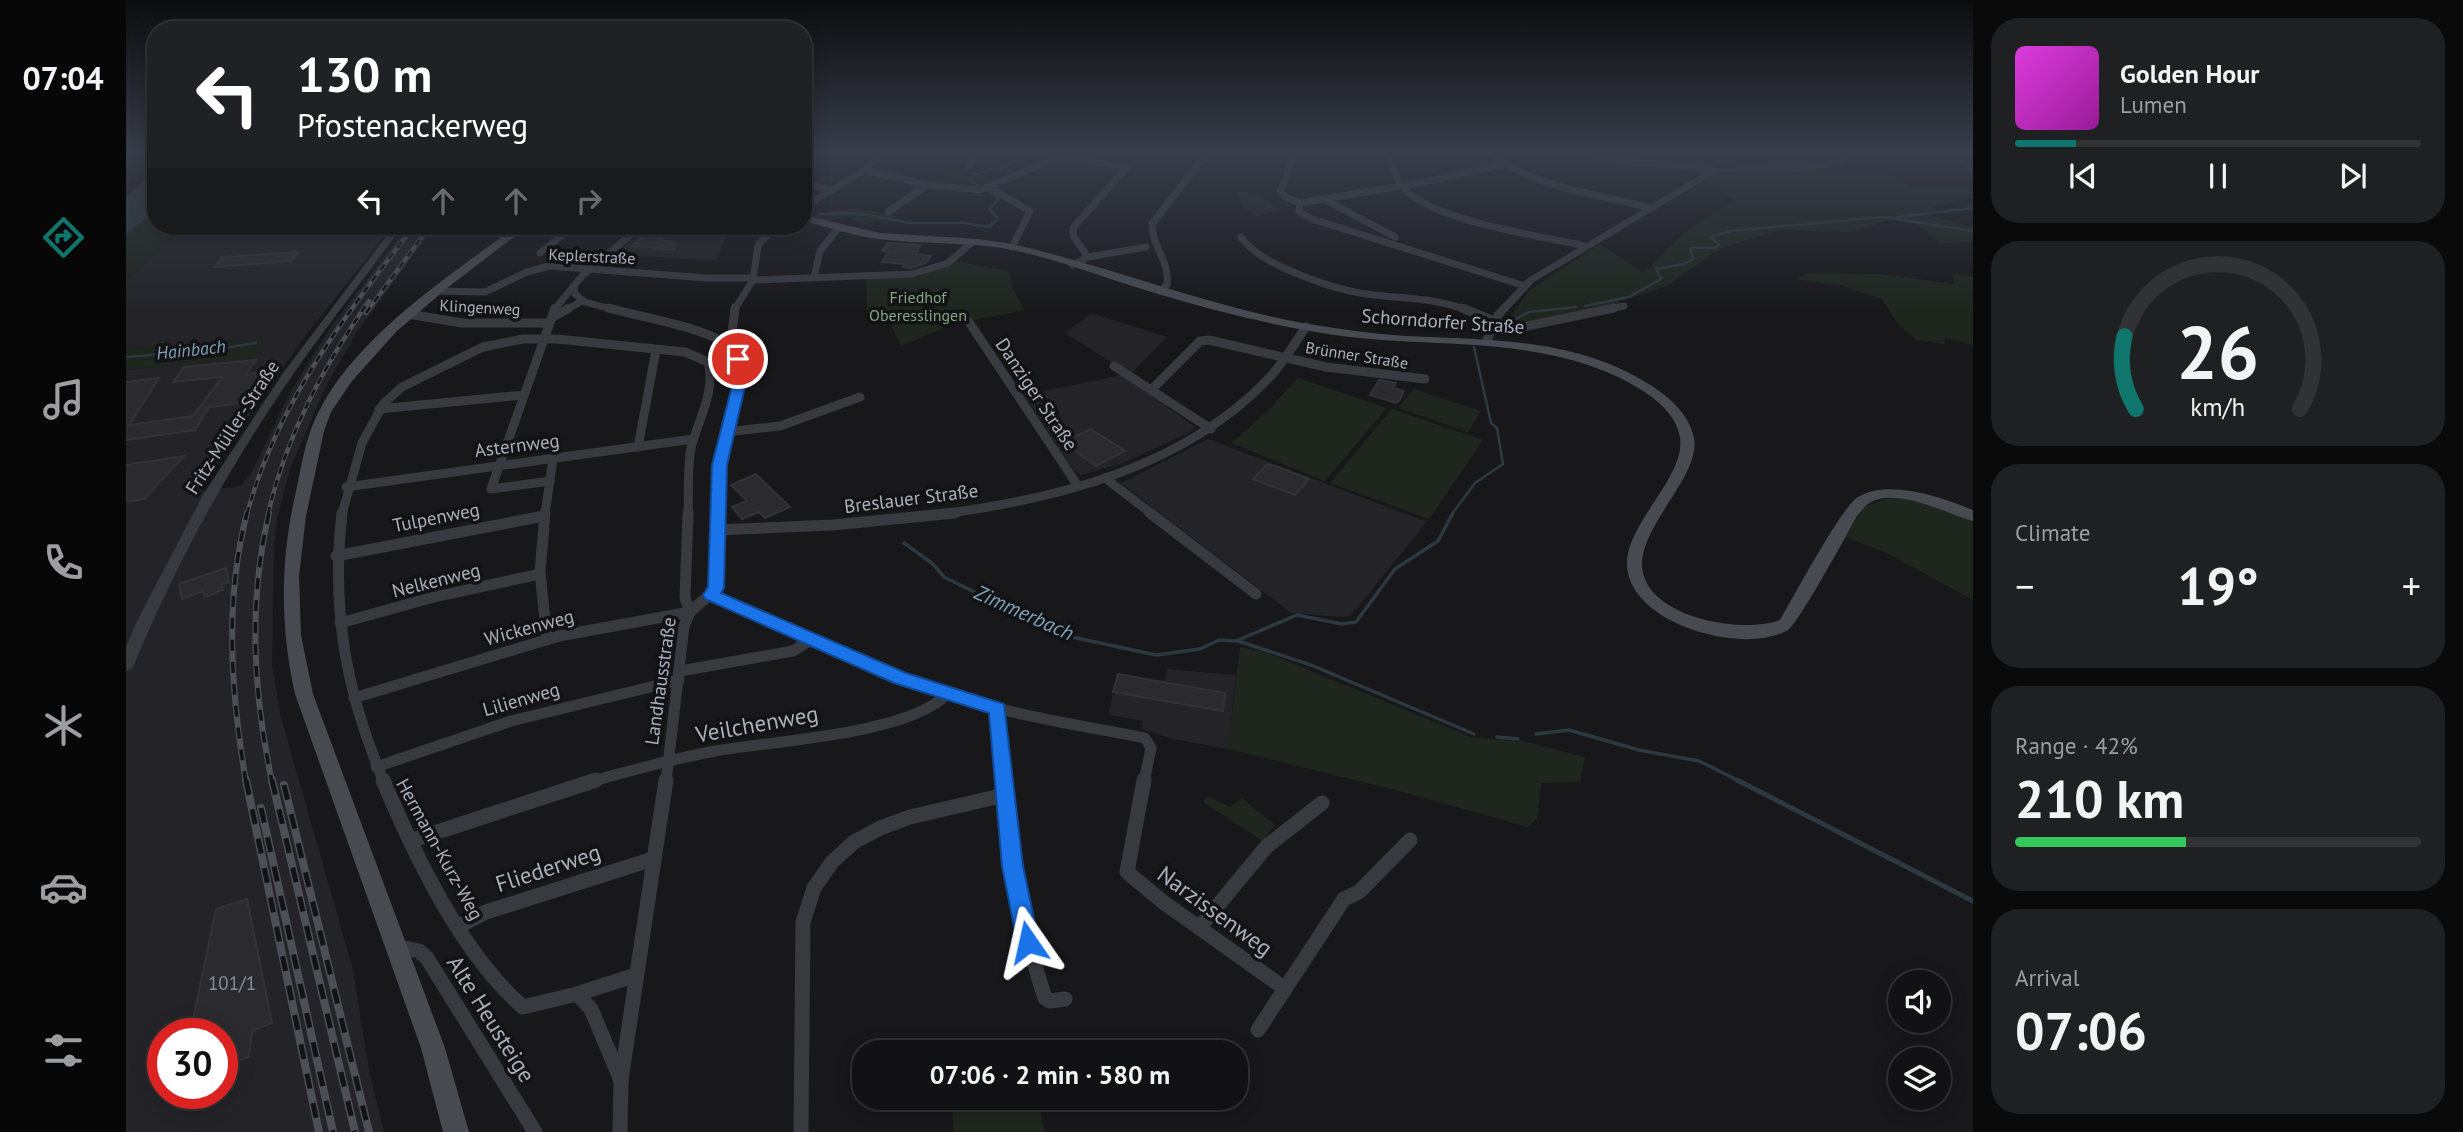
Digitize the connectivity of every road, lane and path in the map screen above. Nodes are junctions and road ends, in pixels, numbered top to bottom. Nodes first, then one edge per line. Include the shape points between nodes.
1 (897, 206) edge
2 (1021, 206) edge
3 (1093, 206) edge
4 (1166, 206) edge
5 (1299, 206) edge
6 (1336, 206) edge
7 (1435, 206) edge
8 (1640, 206) edge
9 (1654, 206) edge
10 (1650, 208) junction
11 (888, 212) dead end
12 (812, 220) edge
13 (839, 228) junction
14 (1377, 229) junction
15 (391, 235) edge
16 (511, 235) edge
17 (563, 235) edge
18 (630, 235) edge
19 (768, 235) edge
20 (1241, 237) dead end
21 (971, 243) junction
22 (1399, 244) junction
23 (1585, 246) junction
24 (1012, 247) junction
25 (1146, 247) dead end
26 (1425, 252) junction
27 (540, 253) dead end
28 (1088, 257) junction
29 (1073, 265) junction
30 (590, 269) junction
31 (814, 277) junction
32 (753, 279) junction
33 (1525, 286) junction
34 (574, 287) junction
35 (436, 291) junction
36 (1160, 291) junction
37 (580, 299) junction
38 (556, 305) junction
39 (1624, 306) dead end
40 (408, 314) junction
41 (550, 321) junction
42 (969, 322) dead end
43 (731, 323) junction
44 (1306, 327) junction
45 (1491, 330) junction
46 (708, 335) junction
47 (543, 340) junction
48 (725, 343) junction
49 (656, 350) junction
50 (1286, 357) junction
51 (1114, 366) dead end
52 (1425, 379) dead end
53 (1151, 390) junction
54 (524, 395) junction
55 (860, 397) dead end
56 (379, 409) junction
57 (1211, 429) junction
58 (726, 432) junction
59 (693, 439) junction
60 (638, 447) junction
61 (553, 459) junction
62 (501, 464) junction
63 (1105, 478) junction
64 (550, 481) junction
65 (1078, 486) junction
66 (346, 487) junction
67 (544, 516) junction
68 (1973, 516) edge
69 (717, 530) junction
70 (336, 556) junction
71 (540, 574) junction
72 (1256, 594) dead end
73 (711, 595) junction
74 (690, 612) junction
75 (340, 623) junction
76 (547, 640) junction
77 (811, 640) junction
78 (126, 665) edge
79 (680, 676) junction
80 (947, 694) junction
81 (354, 698) junction
82 (998, 709) junction
83 (669, 761) junction
84 (376, 767) junction
85 (1005, 795) junction
86 (1322, 803) dead end
87 (1410, 840) dead end
88 (410, 841) junction
89 (653, 859) junction
90 (459, 926) junction
91 (1199, 928) junction
92 (397, 946) junction
93 (636, 975) junction
94 (1284, 988) junction
95 (577, 994) junction
96 (1065, 999) dead end
97 (1258, 1030) dead end
98 (621, 1080) junction
99 (456, 1132) edge
100 (535, 1132) edge
101 (620, 1132) edge
102 (801, 1132) edge

1 - 11 street
2 - 24 street via 1030,211
3 - 28 street via 1073,228
4 - 36 street via 1151,232 1169,265 1167,285
5 - 22 street via 1306,216
6 - 14 street
7 - 23 street
8 - 10 street
9 - 10 street
10 - 23 street
12 - 13 main road, Schorndorfer Straße
13 - 21 main road, Schorndorfer Straße
13 - 31 street via 820,251
14 - 22 street
14 - 26 street
15 - 78 street, Fritz-Müller-Straße via 234,455 165,576
16 - 35 main road
17 - 27 street
18 - 30 street
19 - 32 street via 758,245
20 - 45 street via 1266,259 1317,283 1365,294 1442,300
21 - 24 main road, Schorndorfer Straße
21 - 31 street, Keplerstraße via 948,262 920,273
22 - 26 street
23 - 33 street
24 - 29 main road, Schorndorfer Straße
25 - 28 street
26 - 33 street
28 - 29 street
29 - 36 main road, Schorndorfer Straße
30 - 32 street, Keplerstraße
30 - 34 street
30 - 35 street, Keplerstraße via 542,267 485,292
31 - 32 street, Keplerstraße
32 - 43 street via 738,301
33 - 45 street
34 - 37 street
34 - 38 street
35 - 40 main road
36 - 44 main road, Schorndorfer Straße
37 - 38 street
37 - 41 street
37 - 46 street
38 - 41 street
39 - 45 street, Schorndorfer Straße
40 - 41 street, Klingenweg via 462,323
40 - 92 main road via 327,407 294,536 291,591 294,650 304,694
41 - 47 street
42 - 65 street, Danziger Straße
43 - 46 street
43 - 48 street via 732,334
44 - 45 main road, Schorndorfer Straße via 1396,340
44 - 50 street, Breslauer Straße
45 - 68 main road, Schorndorfer Straße via 1592,362 1642,386 1677,415 1686,434 1687,456 1640,545 1634,570 1652,598 1699,625 1746,634 1786,624 1851,514 1871,497 1916,496
46 - 48 street
47 - 49 street, Landhausstraße via 580,339
47 - 54 street
47 - 56 street, Hermann-Kurz-Weg via 485,346 398,390
48 - 58 street via 741,370
49 - 59 street, Landhausstraße via 694,354 710,366 705,411
49 - 60 street
50 - 52 street, Brünner Straße via 1337,369
50 - 53 street, Brünner Straße via 1200,341
50 - 57 street, Breslauer Straße via 1255,394
51 - 53 street
53 - 57 street
54 - 56 street
54 - 62 street
55 - 58 street via 780,426
56 - 66 street, Hermann-Kurz-Weg
57 - 63 street, Breslauer Straße
58 - 69 street via 719,465
59 - 60 street, Asternweg
59 - 74 street, Landhausstraße via 685,598
60 - 61 street, Asternweg
61 - 62 street, Asternweg
61 - 64 street
62 - 64 street via 491,489
62 - 66 street, Asternweg
63 - 65 street, Breslauer Straße
63 - 72 street
64 - 67 street
65 - 69 street, Breslauer Straße via 907,519
66 - 70 street, Hermann-Kurz-Weg
67 - 70 street, Tulpenweg
67 - 71 street
69 - 73 street via 716,588
70 - 75 street, Hermann-Kurz-Weg
71 - 75 street, Nelkenweg
71 - 76 street
73 - 74 street
73 - 77 street
74 - 76 street, Wickenweg
74 - 79 street, Landhausstraße via 684,626
75 - 81 street, Hermann-Kurz-Weg
76 - 81 street, Wickenweg
77 - 79 street, Lilienweg via 793,651
77 - 80 street
79 - 83 street, Landhausstraße
79 - 84 street, Lilienweg via 511,721
80 - 82 street
80 - 83 street, Veilchenweg via 934,706 875,724
81 - 84 street, Hermann-Kurz-Weg
82 - 85 street
82 - 91 street, Narzissenweg via 1149,742 1127,872
83 - 88 street, Veilchenweg via 542,796
83 - 89 street, Landhausstraße
84 - 88 street, Hermann-Kurz-Weg
85 - 96 street via 1013,866 1033,967 1045,998
85 - 102 street via 876,828 846,848 821,874 803,922
86 - 91 street via 1267,846
87 - 94 street via 1359,892 1345,899
88 - 90 street, Hermann-Kurz-Weg
89 - 90 street, Fliederweg via 499,908
89 - 93 street, Landhausstraße
90 - 95 street, Hermann-Kurz-Weg via 523,1007
91 - 94 street, Narzissenweg
92 - 99 main road
92 - 100 street, Alte Heusteige via 419,951 427,958
93 - 95 street, Hermann-Kurz-Weg
93 - 98 street, Landhausstraße
94 - 97 street
95 - 98 street via 591,1009
98 - 101 street, Landhausstraße

